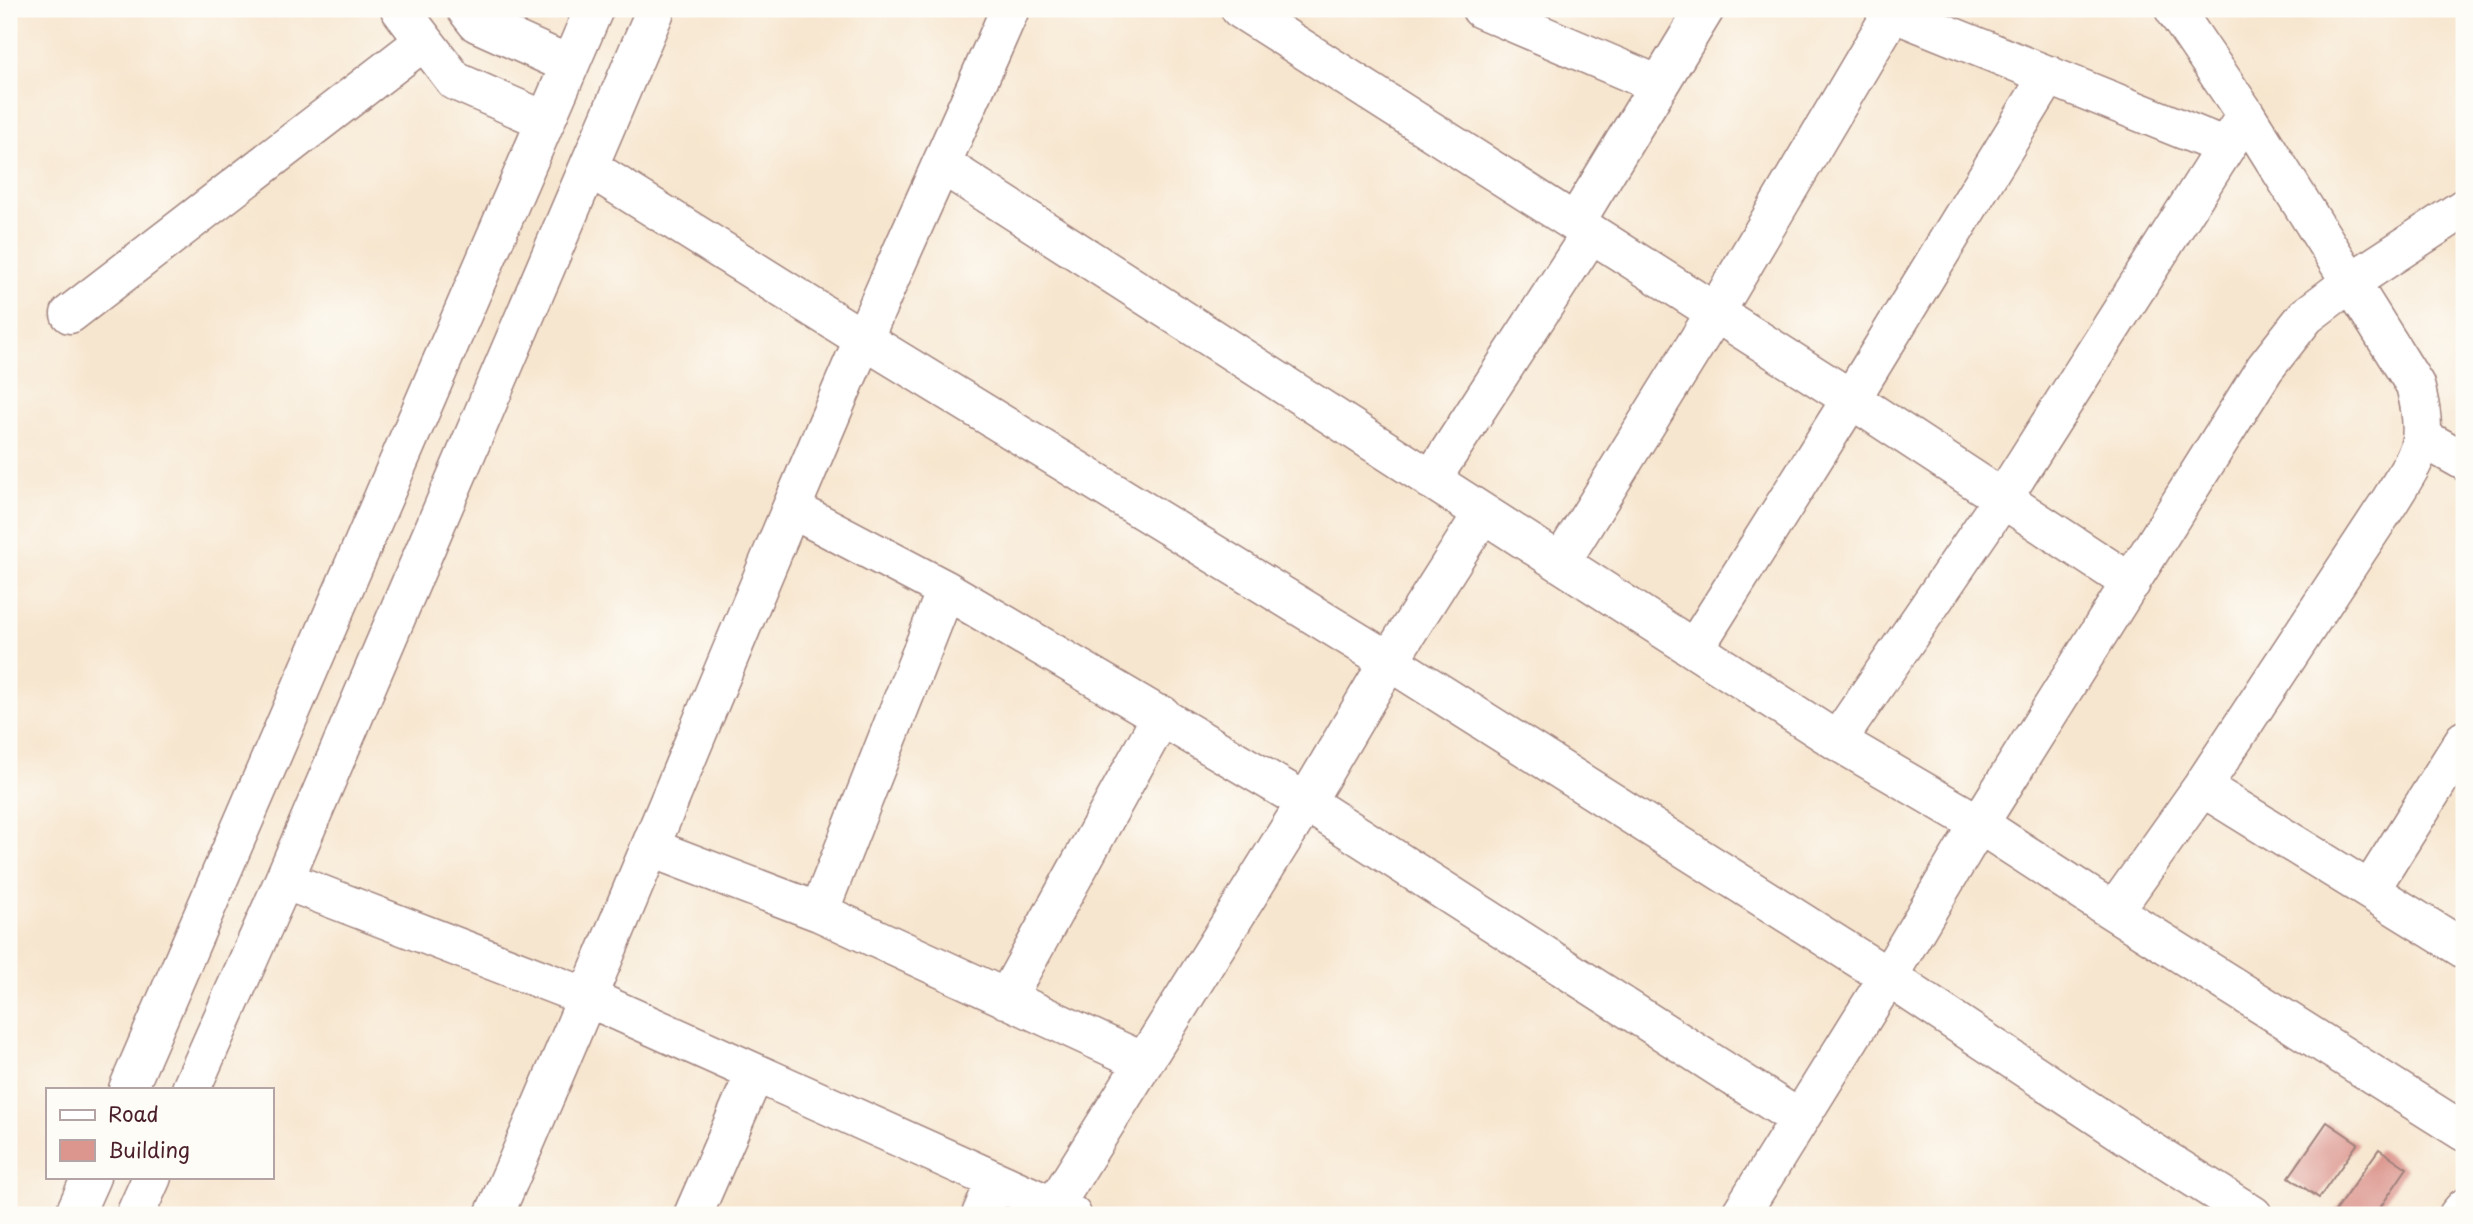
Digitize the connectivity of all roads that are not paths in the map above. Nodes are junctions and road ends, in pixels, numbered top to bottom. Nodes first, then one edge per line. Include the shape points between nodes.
1 (400, 9) edge
2 (466, 9) edge
3 (594, 9) edge
4 (656, 9) edge
5 (1010, 9) edge
6 (1240, 9) edge
7 (1481, 9) edge
8 (1705, 9) edge
9 (2174, 9) edge
10 (1888, 11) edge
11 (424, 41) junction
12 (569, 65) junction
13 (2049, 75) junction
14 (1659, 85) junction
15 (2246, 115) junction
16 (546, 121) junction
17 (2226, 146) junction
18 (943, 165) junction
19 (590, 168) junction
20 (2464, 208) edge
21 (1583, 228) junction
22 (2351, 282) junction
23 (1715, 313) junction
24 (70, 314) dead end
25 (863, 339) junction
26 (1851, 399) junction
27 (2423, 438) junction
28 (2464, 461) edge
29 (1431, 480) junction
30 (2003, 498) junction
31 (792, 509) junction
32 (1483, 513) junction
33 (1560, 562) junction
34 (2131, 583) junction
35 (946, 590) junction
36 (1694, 649) junction
37 (1389, 661) junction
38 (1162, 715) junction
39 (2464, 740) edge
40 (1837, 741) junction
41 (2202, 787) junction
42 (1306, 802) junction
43 (1979, 824) junction
44 (651, 848) junction
45 (284, 880) junction
46 (2370, 890) junction
47 (2114, 911) junction
48 (818, 912) junction
49 (2464, 949) edge
50 (1888, 977) junction
51 (589, 998) junction
52 (1006, 999) junction
53 (1144, 1062) junction
54 (755, 1073) junction
55 (128, 1088) edge
56 (191, 1088) edge
57 (1799, 1119) junction
58 (2464, 1132) edge
59 (91, 1178) edge
60 (152, 1178) edge
61 (988, 1198) edge
62 (2464, 1208) edge
63 (1063, 1211) edge
64 (74, 1215) edge
65 (135, 1215) edge
66 (494, 1215) edge
67 (693, 1215) edge
68 (1740, 1215) edge
69 (2253, 1215) edge
70 (2458, 1215) edge

1 - 11 street
2 - 12 street via 477,23
3 - 12 street
4 - 19 street
5 - 18 street
6 - 21 street
7 - 14 street
8 - 14 street
9 - 15 street
10 - 13 street
10 - 23 street
11 - 16 street via 454,81
11 - 24 street
12 - 16 street
13 - 17 street
13 - 26 street
14 - 21 street
15 - 17 street
15 - 22 street
16 - 55 street
17 - 30 street
18 - 25 street
18 - 29 street
19 - 25 street
19 - 45 street
20 - 22 street
21 - 23 street
21 - 29 street
22 - 27 street via 2415,385
22 - 34 street via 2306,316 2265,368
23 - 26 street
23 - 33 street
25 - 31 street
25 - 37 street
26 - 30 street
26 - 36 street
27 - 28 street
27 - 41 street via 2390,500
29 - 32 street
30 - 34 street
30 - 40 street
31 - 35 street
31 - 44 street
32 - 33 street
32 - 37 street
33 - 36 street
34 - 43 street
35 - 38 street
35 - 48 street
36 - 40 street
37 - 42 street
37 - 50 street
38 - 42 street
38 - 52 street
39 - 46 street
40 - 43 street
41 - 46 street
41 - 47 street
42 - 53 street
42 - 57 street
43 - 47 street
43 - 50 street
44 - 48 street
44 - 51 street
45 - 51 street
45 - 56 street
46 - 49 street
47 - 58 street
48 - 52 street
50 - 57 street
50 - 69 street
51 - 54 street
51 - 66 street
52 - 53 street
53 - 63 street
54 - 61 street
54 - 67 street
57 - 68 street
59 - 64 street
60 - 65 street
61 - 63 street
62 - 70 street

